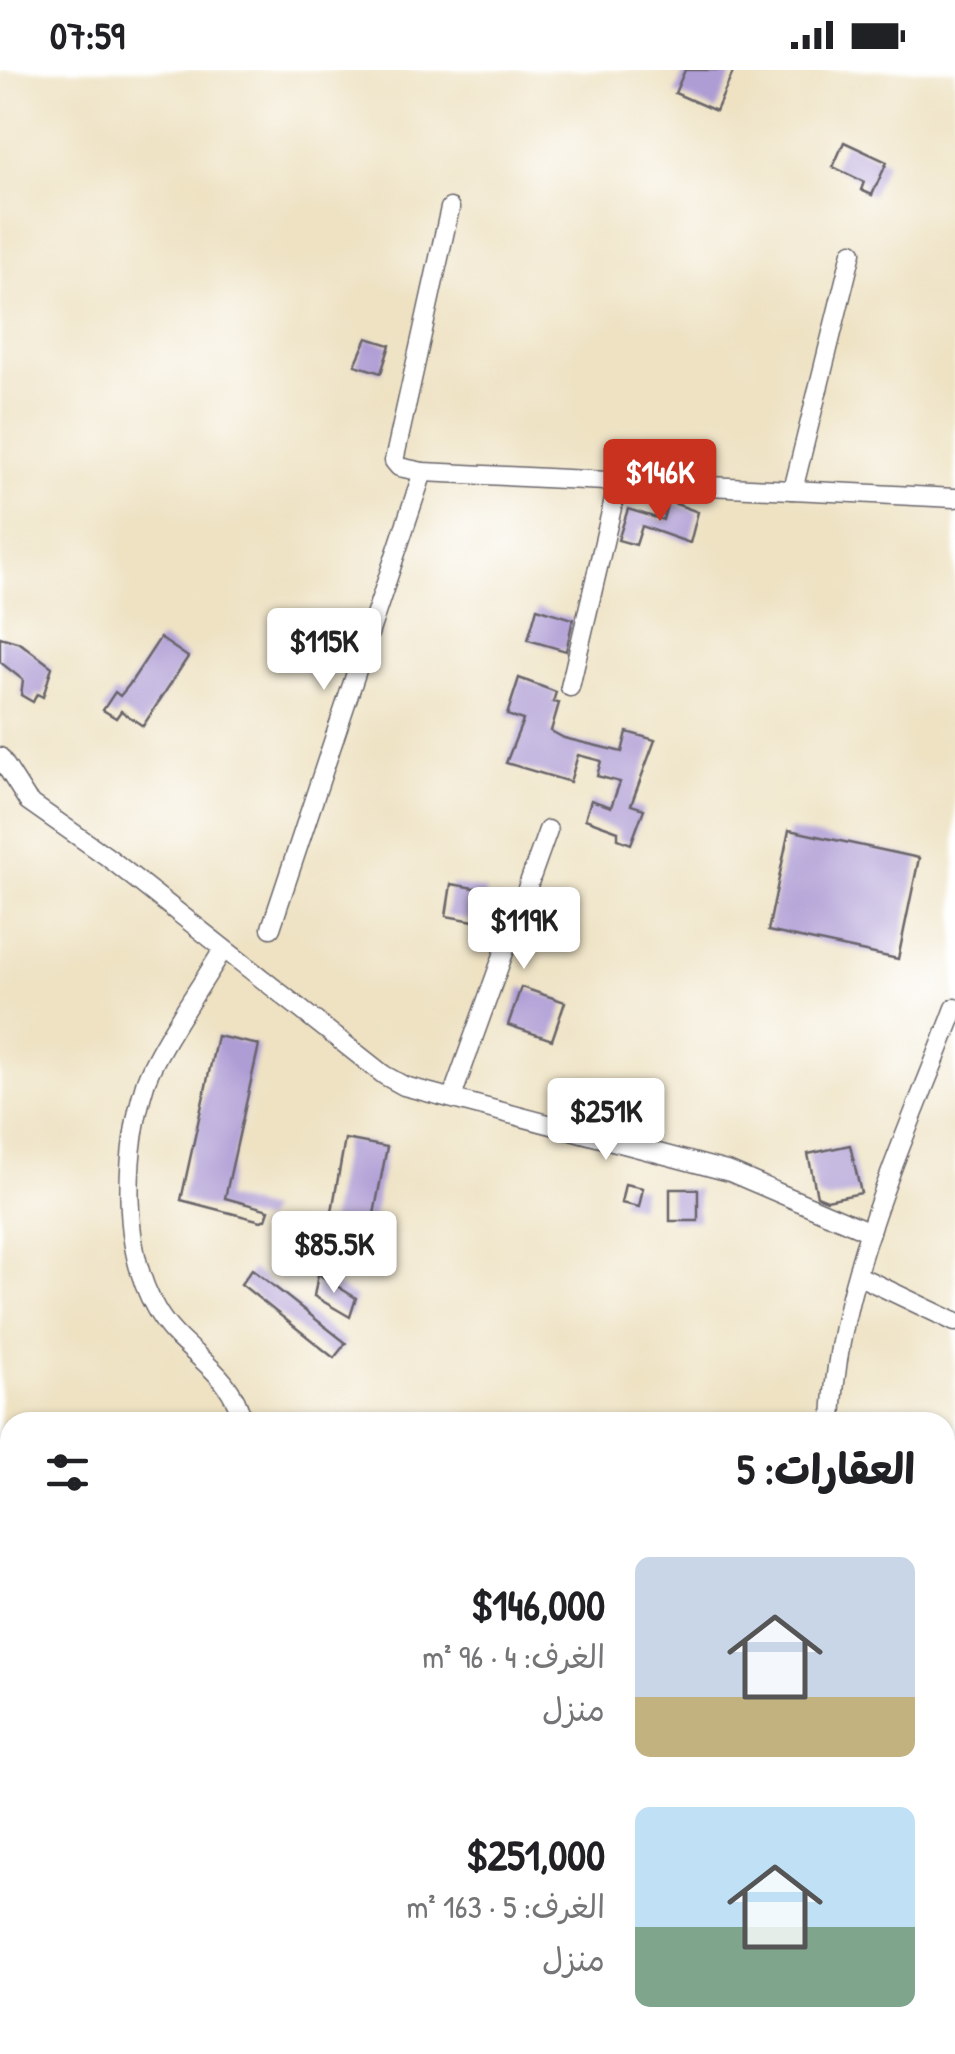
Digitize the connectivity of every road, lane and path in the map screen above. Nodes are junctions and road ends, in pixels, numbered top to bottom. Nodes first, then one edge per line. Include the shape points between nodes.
1 (450, 208) dead end
2 (852, 252) dead end
3 (423, 472) junction
4 (618, 482) junction
5 (793, 490) junction
6 (955, 498) edge
7 (570, 687) dead end
8 (0, 757) edge
9 (548, 830) dead end
10 (271, 928) dead end
11 (222, 951) junction
12 (955, 1008) edge
13 (452, 1097) junction
14 (870, 1232) junction
15 (860, 1276) junction
16 (955, 1322) edge
17 (239, 1412) edge
18 (833, 1412) edge

1 - 3 street via 394,461 398,468
2 - 5 street
3 - 4 street
3 - 10 street
4 - 5 street
4 - 7 street
5 - 6 street
8 - 11 street via 28,801
9 - 13 street
11 - 13 street via 384,1075
11 - 17 street via 146,1081 131,1212 136,1256 156,1310 229,1384
12 - 14 street
13 - 14 street via 730,1172
14 - 15 street
15 - 16 street
15 - 18 street via 838,1350

